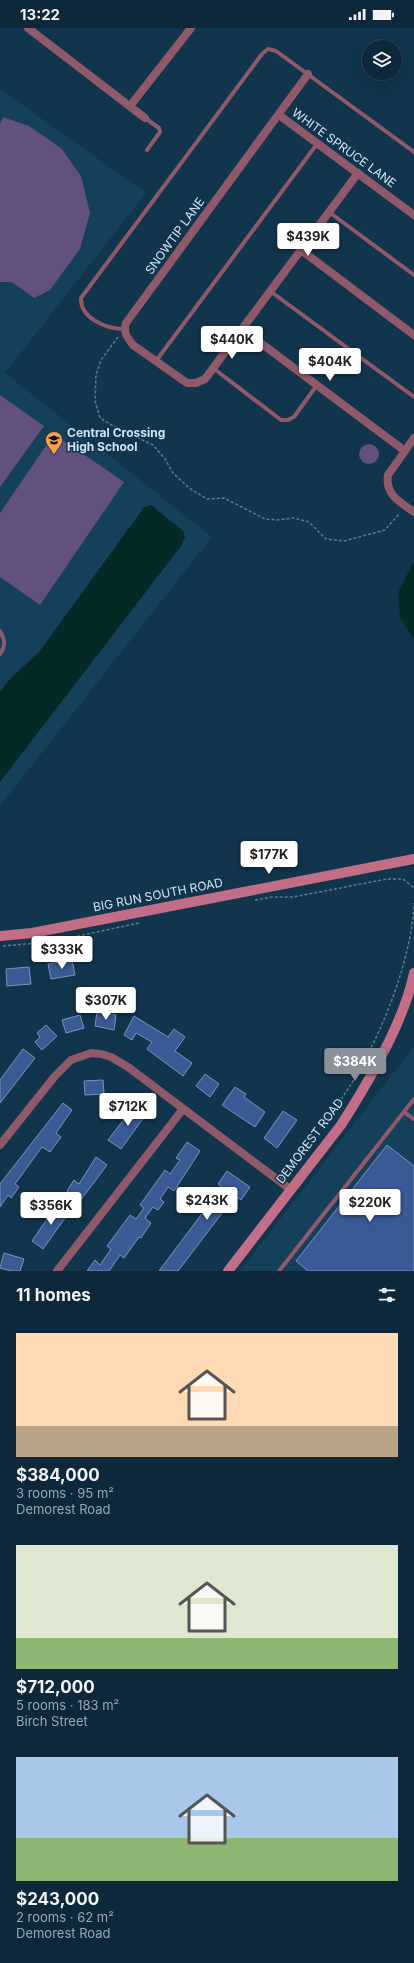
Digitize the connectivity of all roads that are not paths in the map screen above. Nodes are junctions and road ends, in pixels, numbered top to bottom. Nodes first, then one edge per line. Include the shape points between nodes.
1 (28, 28) edge
2 (191, 28) edge
3 (308, 74) junction
4 (130, 106) junction
5 (279, 115) junction
6 (145, 118) joint
7 (317, 144) junction
8 (147, 150) dead end
9 (414, 152) edge
10 (358, 173) junction
11 (329, 212) junction
12 (414, 215) edge
13 (301, 250) junction
14 (414, 274) edge
15 (270, 291) junction
16 (124, 329) junction
17 (242, 329) junction
18 (414, 335) edge
19 (156, 361) junction
20 (213, 368) junction
21 (317, 385) junction
22 (414, 397) edge
23 (414, 438) edge
24 (405, 451) junction
25 (414, 512) edge
26 (0, 631) edge
27 (0, 654) edge
28 (414, 858) edge
29 (0, 936) edge
30 (414, 978) edge
31 (414, 1099) edge
32 (183, 1109) junction
33 (404, 1112) junction
34 (414, 1119) edge
35 (0, 1145) edge
36 (290, 1189) junction
37 (58, 1271) edge
38 (228, 1271) edge
39 (279, 1271) edge

1 - 4 street
2 - 4 street
3 - 5 street, SNOWTIP LANE
3 - 9 lane
3 - 16 lane via 276,51 268,49 262,54 81,298 85,312 94,320 113,329
4 - 6 street
5 - 7 street, WHITE SPRUCE LANE
5 - 16 street, SNOWTIP LANE
6 - 8 lane via 159,128 160,132
7 - 10 street, WHITE SPRUCE LANE
7 - 19 lane
10 - 11 street
10 - 12 street, WHITE SPRUCE LANE
11 - 13 street
11 - 14 lane
13 - 15 street
13 - 18 street
15 - 17 street
15 - 22 lane
16 - 19 street via 133,345
17 - 20 street
17 - 21 street
19 - 20 street via 187,383 205,379
20 - 21 lane via 281,420 294,417
21 - 24 street
23 - 24 street
24 - 25 street via 388,475 388,490
26 - 27 lane via 5,639 5,647
28 - 29 street, BIG RUN SOUTH ROAD via 32,933
30 - 36 street, DEMOREST ROAD via 394,1032 366,1084 340,1125
31 - 33 lane
32 - 35 street via 117,1060 91,1053 71,1060 63,1067
32 - 36 street
32 - 37 street
33 - 34 lane
33 - 39 lane
36 - 38 street, DEMOREST ROAD

